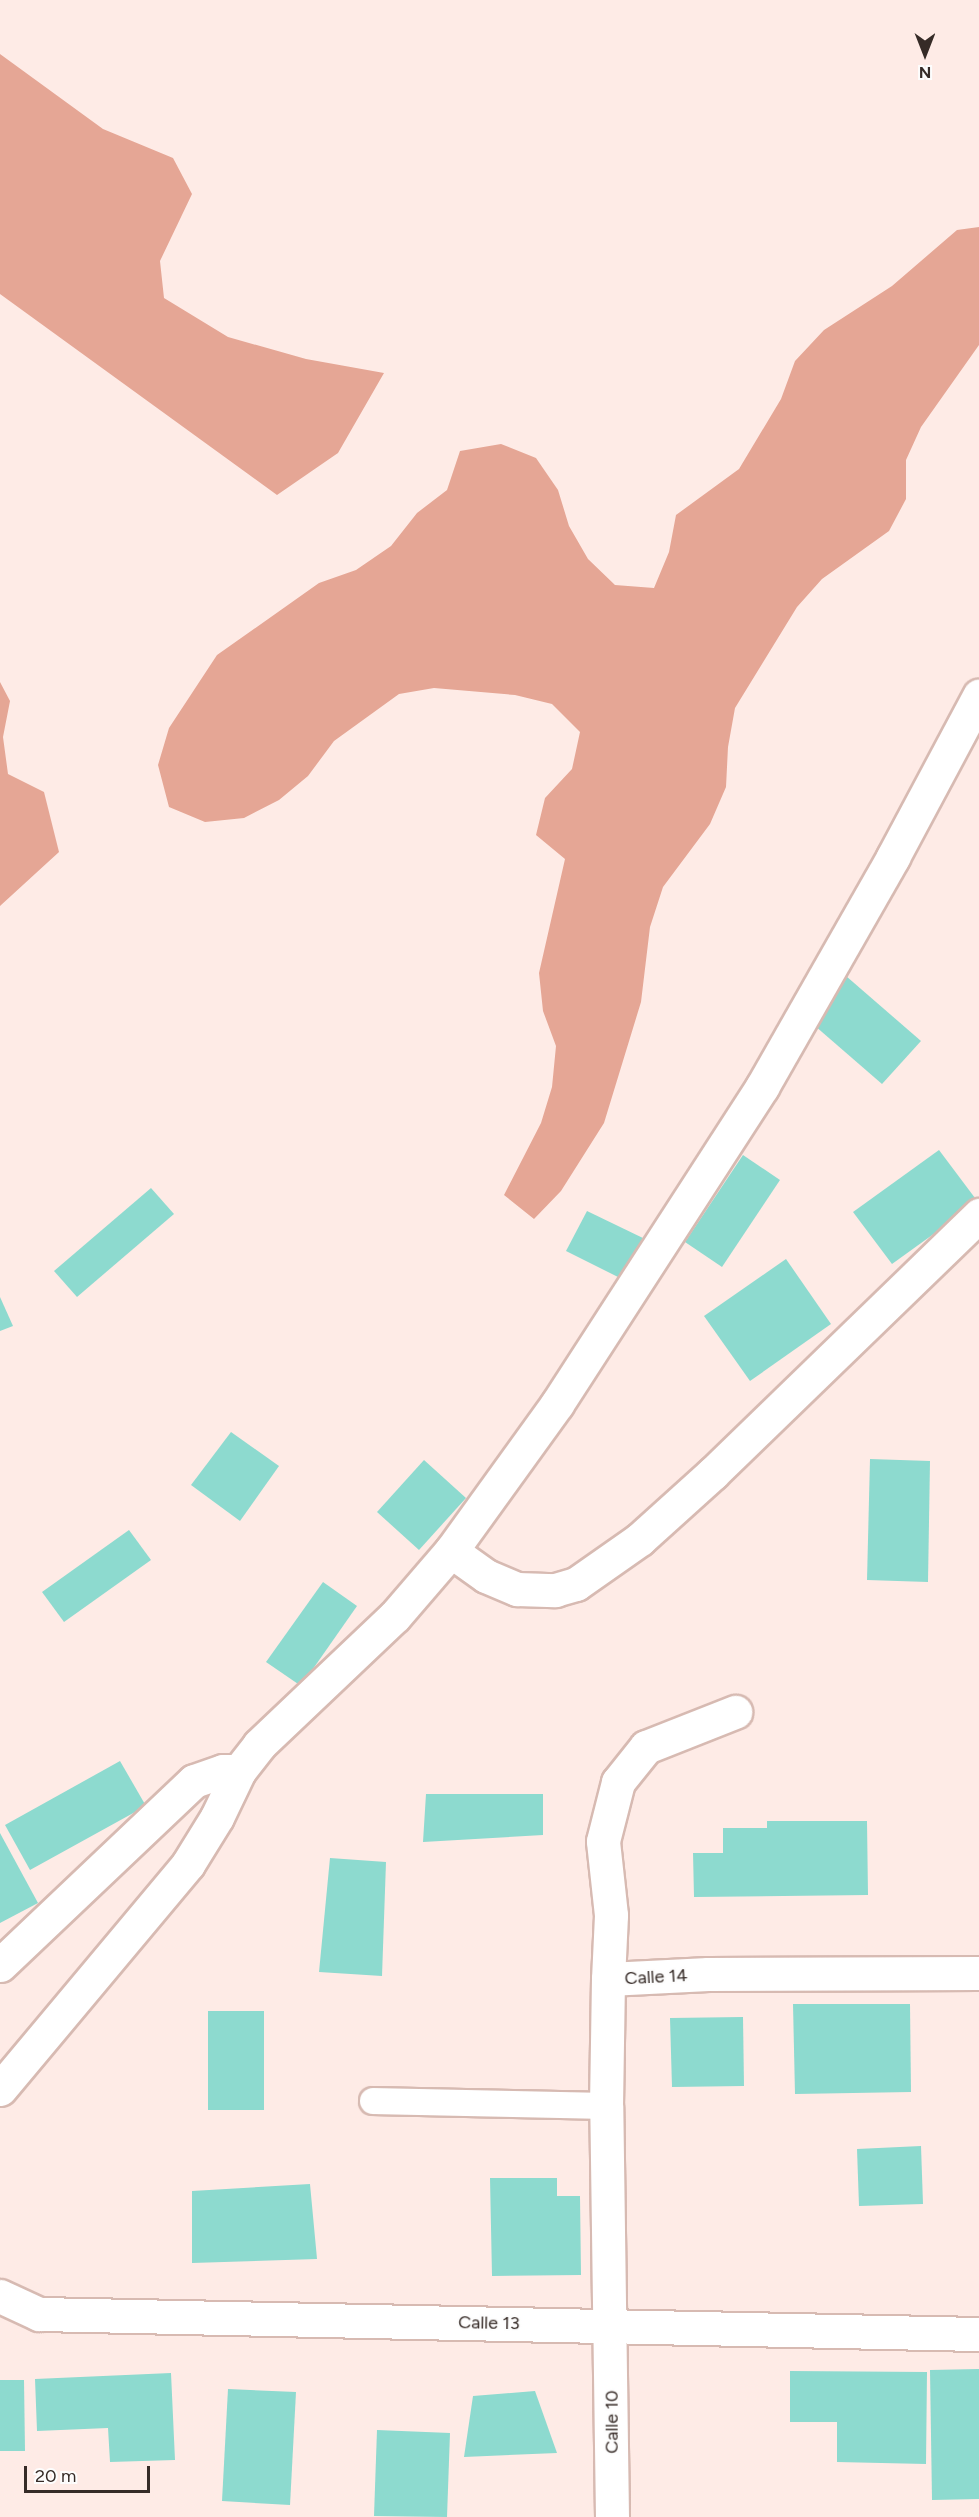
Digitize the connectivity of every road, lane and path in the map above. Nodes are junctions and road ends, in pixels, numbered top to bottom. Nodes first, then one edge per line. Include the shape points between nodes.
1 (979, 696) edge
2 (979, 1215) edge
3 (451, 1551) junction
4 (735, 1712) dead end
5 (239, 1771) junction
6 (0, 1965) edge
7 (979, 1973) edge
8 (608, 1979) junction
9 (0, 2089) edge
10 (373, 2101) dead end
11 (606, 2106) junction
12 (1, 2297) edge
13 (612, 2326) junction
14 (979, 2334) edge
15 (612, 2517) edge

1 - 3 street via 904,838 762,1087 606,1331
2 - 3 street via 706,1480 640,1539 576,1584 555,1590 517,1589 486,1576
3 - 5 street via 395,1616 259,1745
4 - 8 street via 646,1747 618,1782 603,1841 611,1915
5 - 6 street via 215,1772 194,1781
5 - 9 street via 188,1864
7 - 8 street, Calle 14 via 708,1974
8 - 11 street, Calle 14
10 - 11 lane
11 - 13 street, Calle 14
12 - 13 street, Calle 13 via 39,2314
13 - 14 street, Calle 13
13 - 15 street, Calle 10

